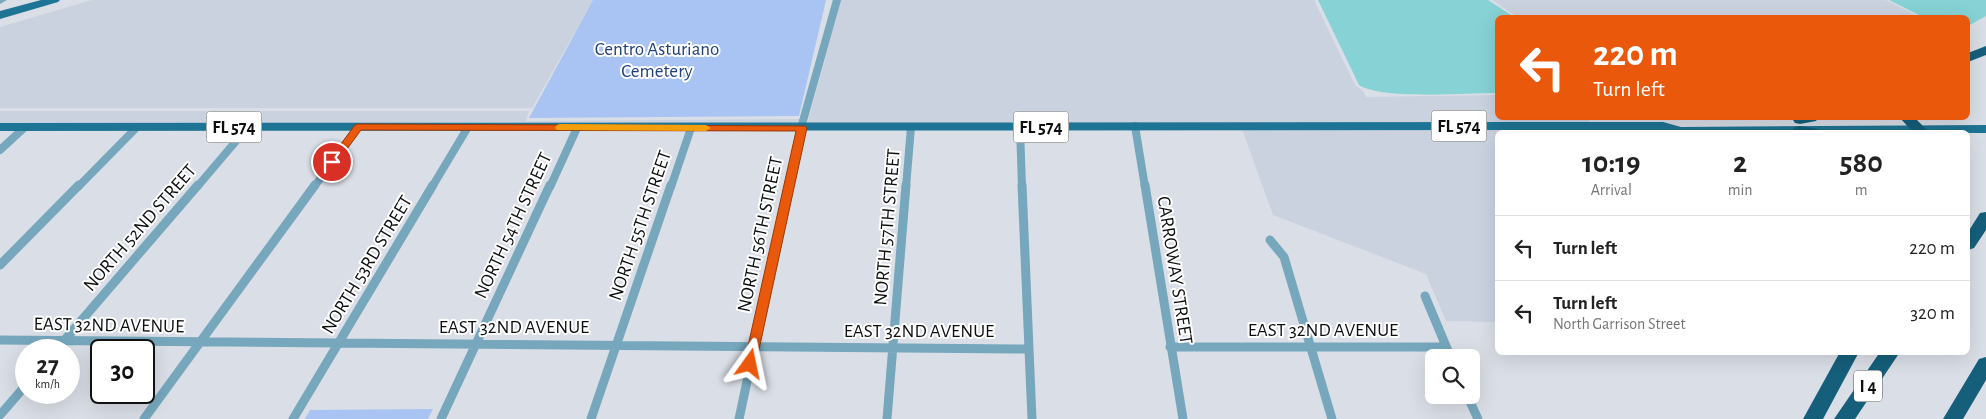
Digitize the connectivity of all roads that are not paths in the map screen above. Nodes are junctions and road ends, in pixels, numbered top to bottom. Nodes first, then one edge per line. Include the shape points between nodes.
1 (20, 0) edge
2 (54, 0) edge
3 (837, 0) edge
4 (0, 6) edge
5 (0, 16) edge
6 (1986, 50) edge
7 (1970, 57) edge
8 (1986, 119) edge
9 (1806, 125) edge
10 (1914, 125) edge
11 (1135, 126) junction
12 (0, 127) edge
13 (25, 127) junction
14 (137, 127) junction
15 (248, 127) junction
16 (358, 127) junction
17 (468, 127) junction
18 (911, 127) junction
19 (1020, 127) junction
20 (577, 128) junction
21 (691, 128) junction
22 (802, 128) junction
23 (1986, 129) edge
24 (0, 150) edge
25 (1986, 217) edge
26 (1270, 240) dead end
27 (1970, 241) edge
28 (0, 265) edge
29 (1424, 296) dead end
30 (66, 339) edge
31 (0, 340) edge
32 (15, 340) edge
33 (80, 342) edge
34 (200, 342) junction
35 (338, 343) junction
36 (476, 344) junction
37 (616, 344) junction
38 (754, 346) junction
39 (1309, 346) junction
40 (1170, 347) junction
41 (1446, 347) joint
42 (894, 348) junction
43 (1028, 348) junction
44 (1848, 355) edge
45 (1889, 355) edge
46 (1986, 364) edge
47 (15, 398) edge
48 (1472, 404) edge
49 (0, 415) edge
50 (144, 419) edge
51 (293, 419) edge
52 (441, 419) edge
53 (590, 419) edge
54 (739, 419) edge
55 (887, 419) edge
56 (1032, 419) edge
57 (1183, 419) edge
58 (1332, 419) edge
59 (1478, 419) edge
60 (1813, 419) edge
61 (1844, 419) edge
62 (1953, 419) edge

1 - 4 main road
2 - 5 main road
3 - 22 street, NORTH 56TH STREET
6 - 7 highway
8 - 10 main road
9 - 10 main road
9 - 11 main road, FL 574 via 1680,130 1663,126
10 - 23 main road
11 - 19 main road, FL 574
11 - 40 street, CARROWAY STREET
12 - 13 main road, FL 574
13 - 14 main road, FL 574
13 - 24 street
14 - 15 main road, FL 574
14 - 28 street
15 - 16 main road, FL 574
15 - 30 street, NORTH 52ND STREET
16 - 17 main road, FL 574
16 - 34 street
17 - 20 main road, FL 574
17 - 35 street, NORTH 53RD STREET
18 - 19 main road, FL 574
18 - 22 main road, FL 574
18 - 42 street, NORTH 57TH STREET
19 - 43 street
20 - 21 main road, FL 574
20 - 36 street, NORTH 54TH STREET
21 - 22 main road, FL 574
21 - 37 street, NORTH 55TH STREET
22 - 38 street, NORTH 56TH STREET
25 - 27 highway
26 - 39 street via 1284,257
29 - 41 street
31 - 32 street, EAST 32ND AVENUE
33 - 34 street, EAST 32ND AVENUE
34 - 35 street, EAST 32ND AVENUE
34 - 50 street
35 - 36 street, EAST 32ND AVENUE
35 - 51 street, NORTH 53RD STREET
36 - 37 street, EAST 32ND AVENUE
36 - 52 street, NORTH 54TH STREET
37 - 38 street, EAST 32ND AVENUE
37 - 53 street, NORTH 55TH STREET
38 - 42 street, EAST 32ND AVENUE
38 - 54 street, NORTH 56TH STREET
39 - 40 street, EAST 32ND AVENUE
39 - 41 street, EAST 32ND AVENUE
39 - 58 street
40 - 57 street, CARROWAY STREET
42 - 43 street, EAST 32ND AVENUE
42 - 55 street, NORTH 57TH STREET
43 - 56 street
44 - 60 highway
45 - 61 highway, I 4
46 - 62 highway
47 - 49 street
48 - 59 street

